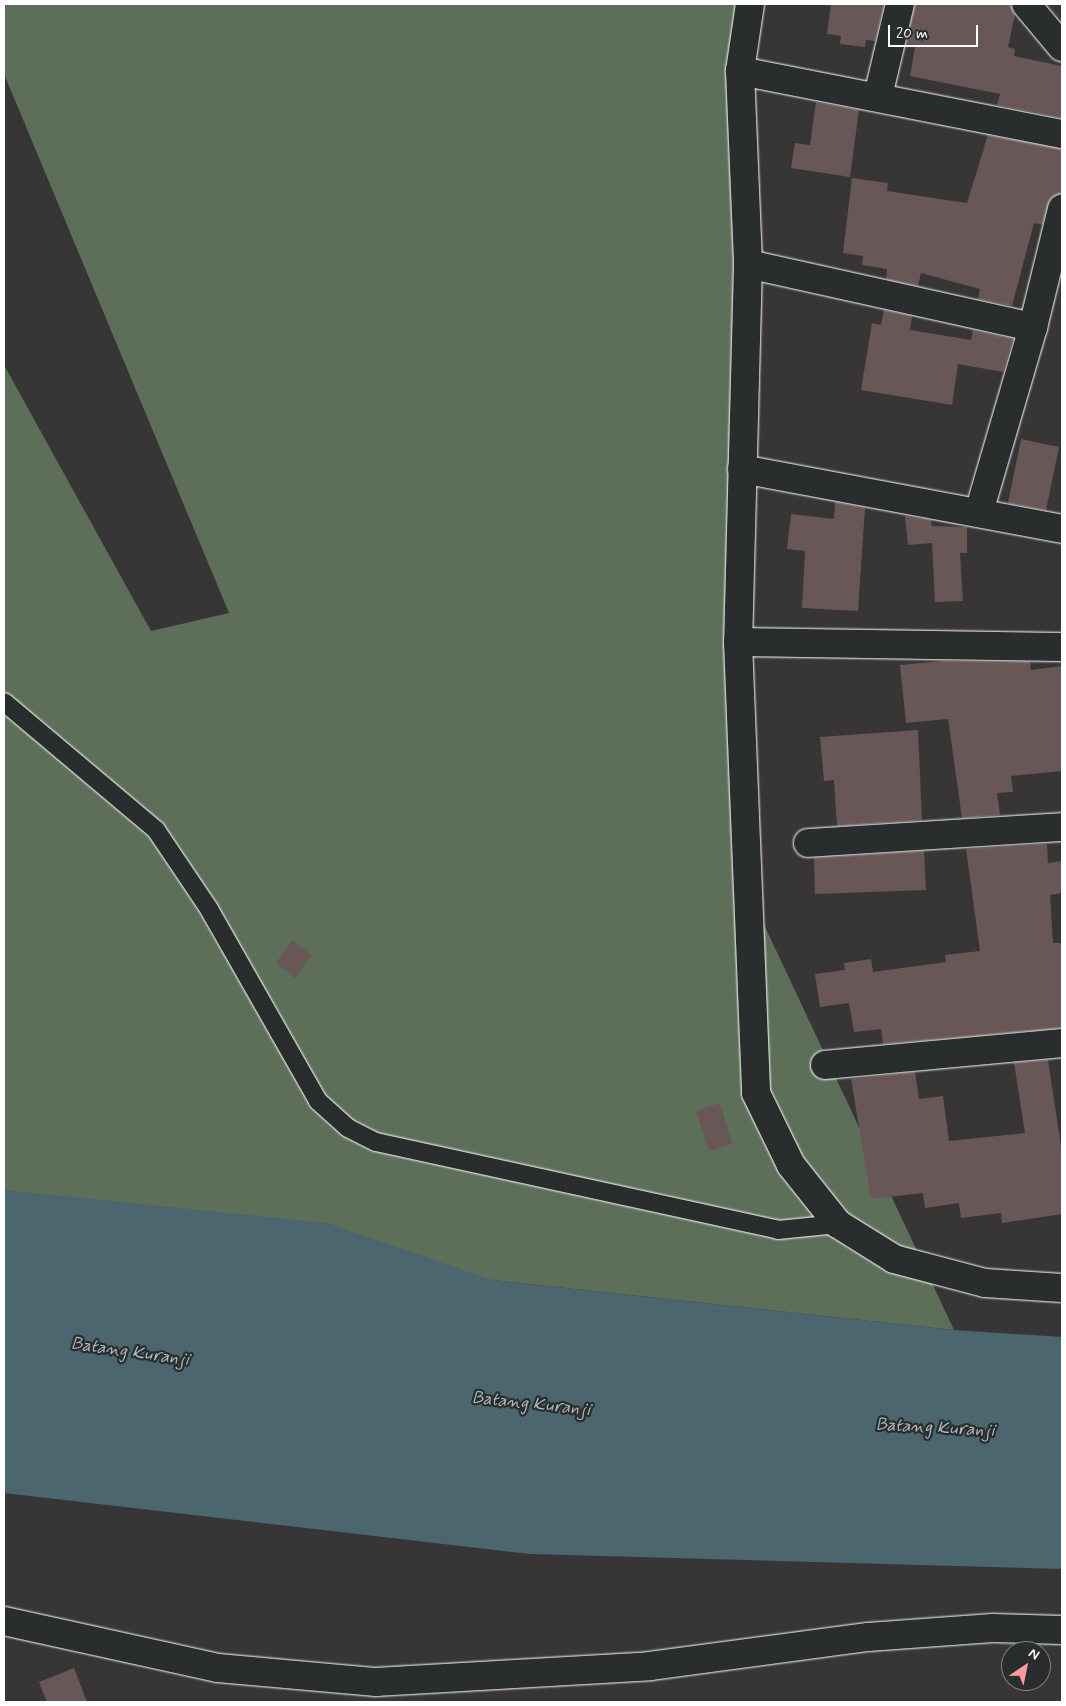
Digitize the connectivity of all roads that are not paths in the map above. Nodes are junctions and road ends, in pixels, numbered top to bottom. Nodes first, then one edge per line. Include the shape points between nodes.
1 (750, 4) edge
2 (900, 4) edge
3 (1026, 4) edge
4 (1062, 46) edge
5 (740, 71) junction
6 (878, 96) junction
7 (1062, 134) edge
8 (1062, 209) edge
9 (748, 264) junction
10 (1033, 327) junction
11 (742, 468) junction
12 (979, 512) junction
13 (1062, 529) edge
14 (738, 642) junction
15 (1062, 647) edge
16 (4, 702) edge
17 (1062, 827) edge
18 (808, 843) dead end
19 (1062, 1043) edge
20 (825, 1065) dead end
21 (838, 1224) junction
22 (1062, 1288) edge
23 (4, 1621) edge
24 (1062, 1630) edge

1 - 5 street
2 - 6 street
3 - 4 street
5 - 6 street
5 - 9 street
6 - 7 street
8 - 10 street
9 - 10 street
9 - 11 street
10 - 12 street
11 - 12 street
11 - 14 street
12 - 13 street
14 - 15 street
14 - 21 street via 756,1093 791,1165
16 - 21 lane via 156,830 209,909 318,1101 348,1128 376,1142 778,1230
17 - 18 street
19 - 20 street
21 - 22 street via 894,1259 985,1282
23 - 24 street via 218,1668 376,1682 650,1666 868,1637 993,1628

